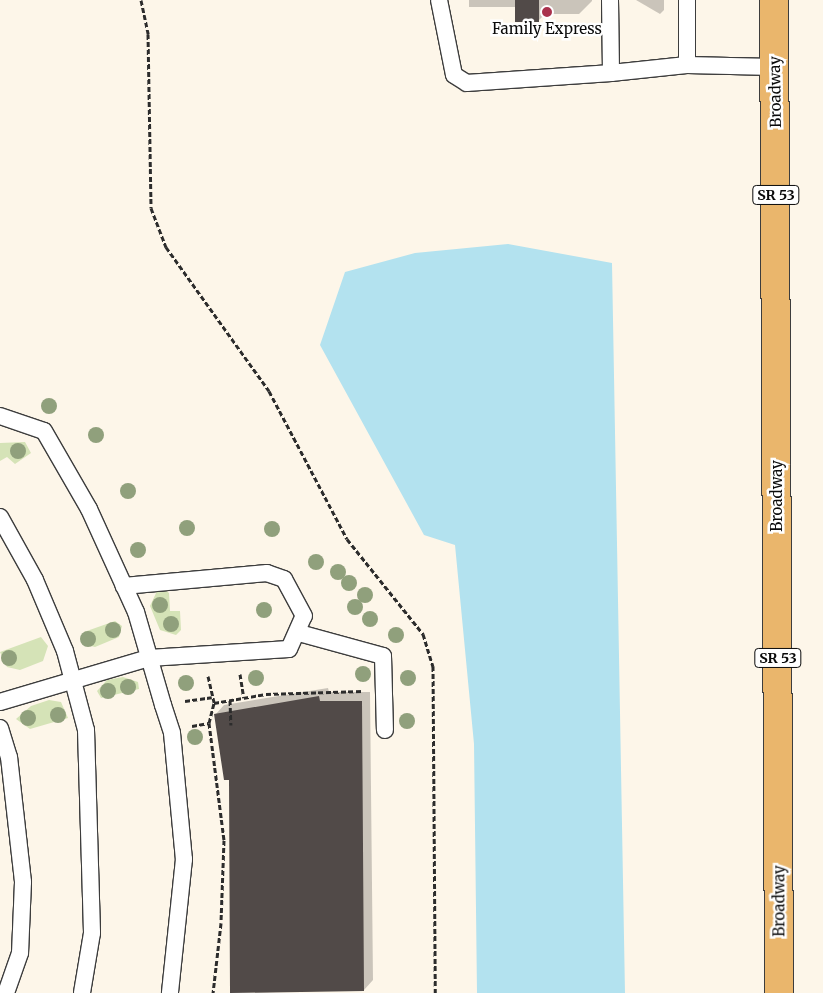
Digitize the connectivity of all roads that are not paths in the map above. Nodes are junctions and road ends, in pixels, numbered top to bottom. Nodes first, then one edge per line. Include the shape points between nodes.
1 (439, 0) edge
2 (610, 0) edge
3 (687, 0) edge
4 (774, 0) edge
5 (688, 65) junction
6 (774, 67) junction
7 (612, 73) junction
8 (0, 416) edge
9 (0, 517) edge
10 (124, 586) junction
11 (299, 633) junction
12 (150, 658) junction
13 (73, 682) junction
14 (0, 702) edge
15 (0, 728) edge
16 (385, 730) dead end
17 (6, 993) edge
18 (82, 993) edge
19 (170, 993) edge
20 (779, 993) edge

1 - 7 lane via 454,75 467,83
2 - 7 lane
3 - 5 lane
4 - 6 main road, Broadway / SR 53
5 - 6 lane
5 - 7 lane
6 - 20 main road, Broadway / SR 53
8 - 10 lane via 44,431 90,509
9 - 13 lane via 35,580
10 - 11 lane via 267,573 284,579 297,597 304,616
10 - 12 lane
11 - 12 lane via 289,649
11 - 16 lane via 383,656
12 - 13 lane
12 - 19 lane via 172,733 184,859
13 - 14 lane
13 - 18 lane via 86,730 90,805 92,933
15 - 17 lane via 9,757 23,882 20,953

